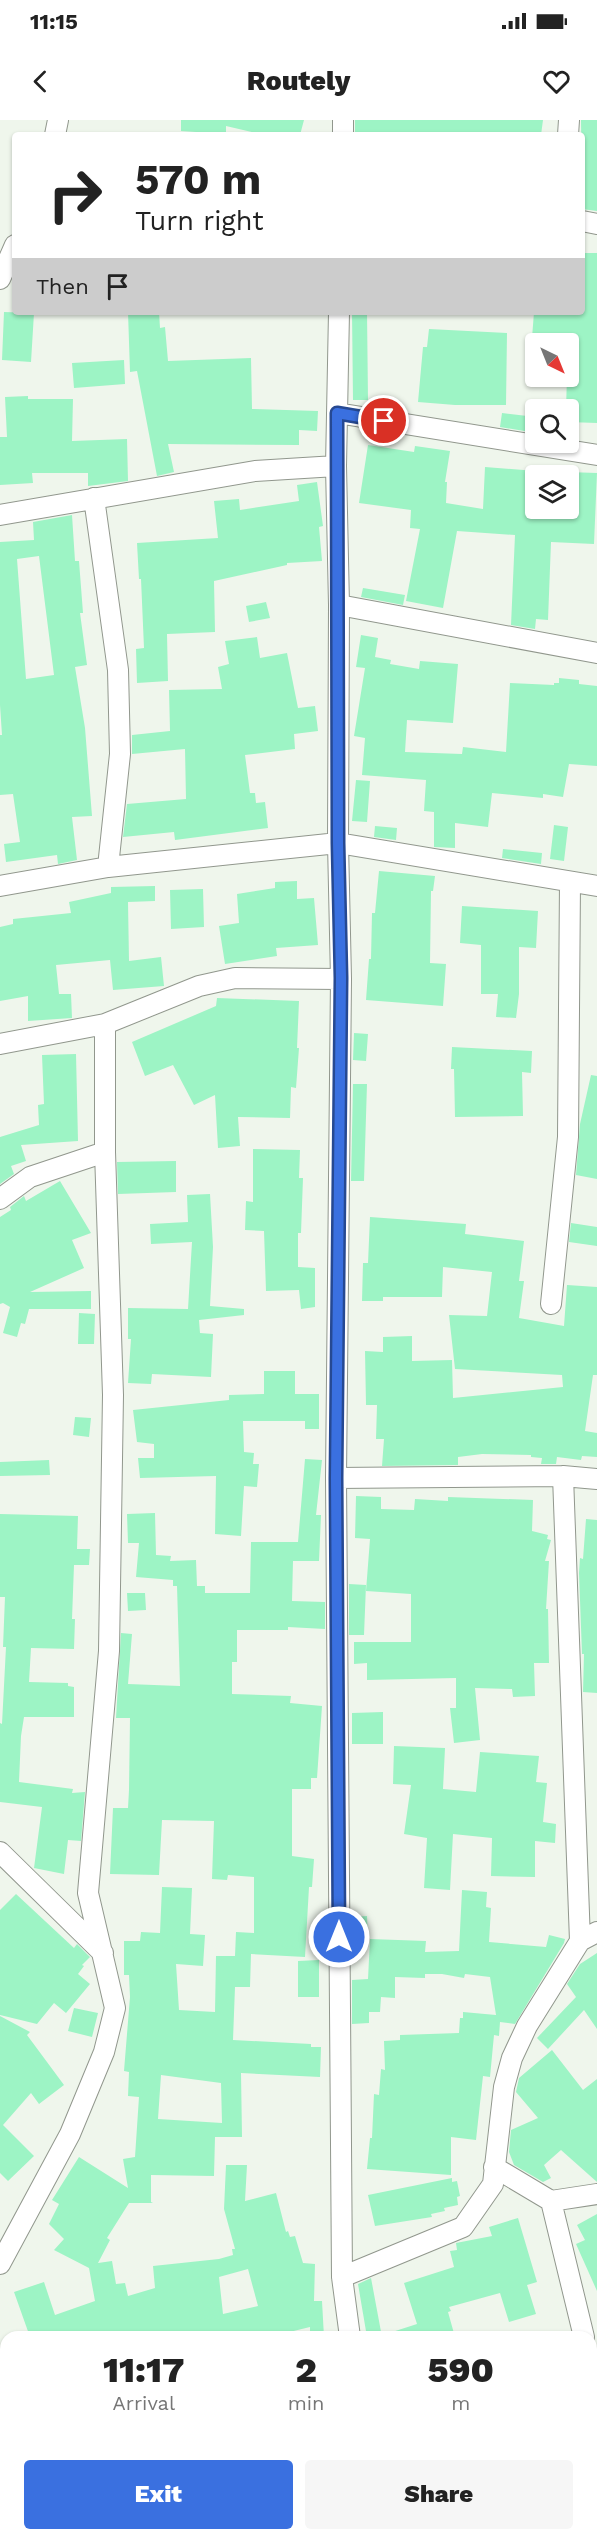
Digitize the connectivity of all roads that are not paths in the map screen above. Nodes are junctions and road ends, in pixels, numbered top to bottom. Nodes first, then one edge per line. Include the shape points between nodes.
1 (12, 251) edge
2 (0, 279) edge
3 (339, 315) edge
4 (337, 413) junction
5 (597, 455) edge
6 (336, 466) junction
7 (94, 498) junction
8 (0, 515) edge
9 (339, 605) junction
10 (597, 653) edge
11 (338, 843) junction
12 (108, 867) junction
13 (570, 882) junction
14 (0, 886) edge
15 (597, 886) edge
16 (341, 978) junction
17 (105, 1024) junction
18 (0, 1044) edge
19 (105, 1152) junction
20 (0, 1199) edge
21 (551, 1304) dead end
22 (563, 1476) junction
23 (336, 1478) junction
24 (597, 1479) edge
25 (1, 1856) edge
26 (588, 1937) edge
27 (104, 1955) junction
28 (494, 2167) junction
29 (597, 2194) edge
30 (551, 2201) junction
31 (0, 2264) edge
32 (342, 2277) junction
33 (349, 2331) edge
34 (583, 2331) edge

1 - 2 street
3 - 4 street
4 - 5 street
4 - 6 street
6 - 7 street via 255,471
6 - 9 street
7 - 8 street
7 - 12 street via 119,690 120,754
9 - 10 street
9 - 11 street
11 - 12 street
11 - 13 street
11 - 16 street
12 - 14 street
13 - 15 street
13 - 21 street via 568,1137
16 - 17 street via 235,978 199,986
16 - 23 street
17 - 18 street
17 - 19 street
19 - 20 street via 30,1177
19 - 27 street via 113,1395 109,1651 88,1893
22 - 23 street
22 - 24 street
22 - 26 street
23 - 32 street
25 - 27 street
26 - 28 street via 526,2026 512,2058 504,2086
27 - 31 street via 115,2008 104,2052 70,2134
28 - 30 street
28 - 32 street via 493,2184 463,2227
29 - 30 street
30 - 34 street
32 - 33 street

